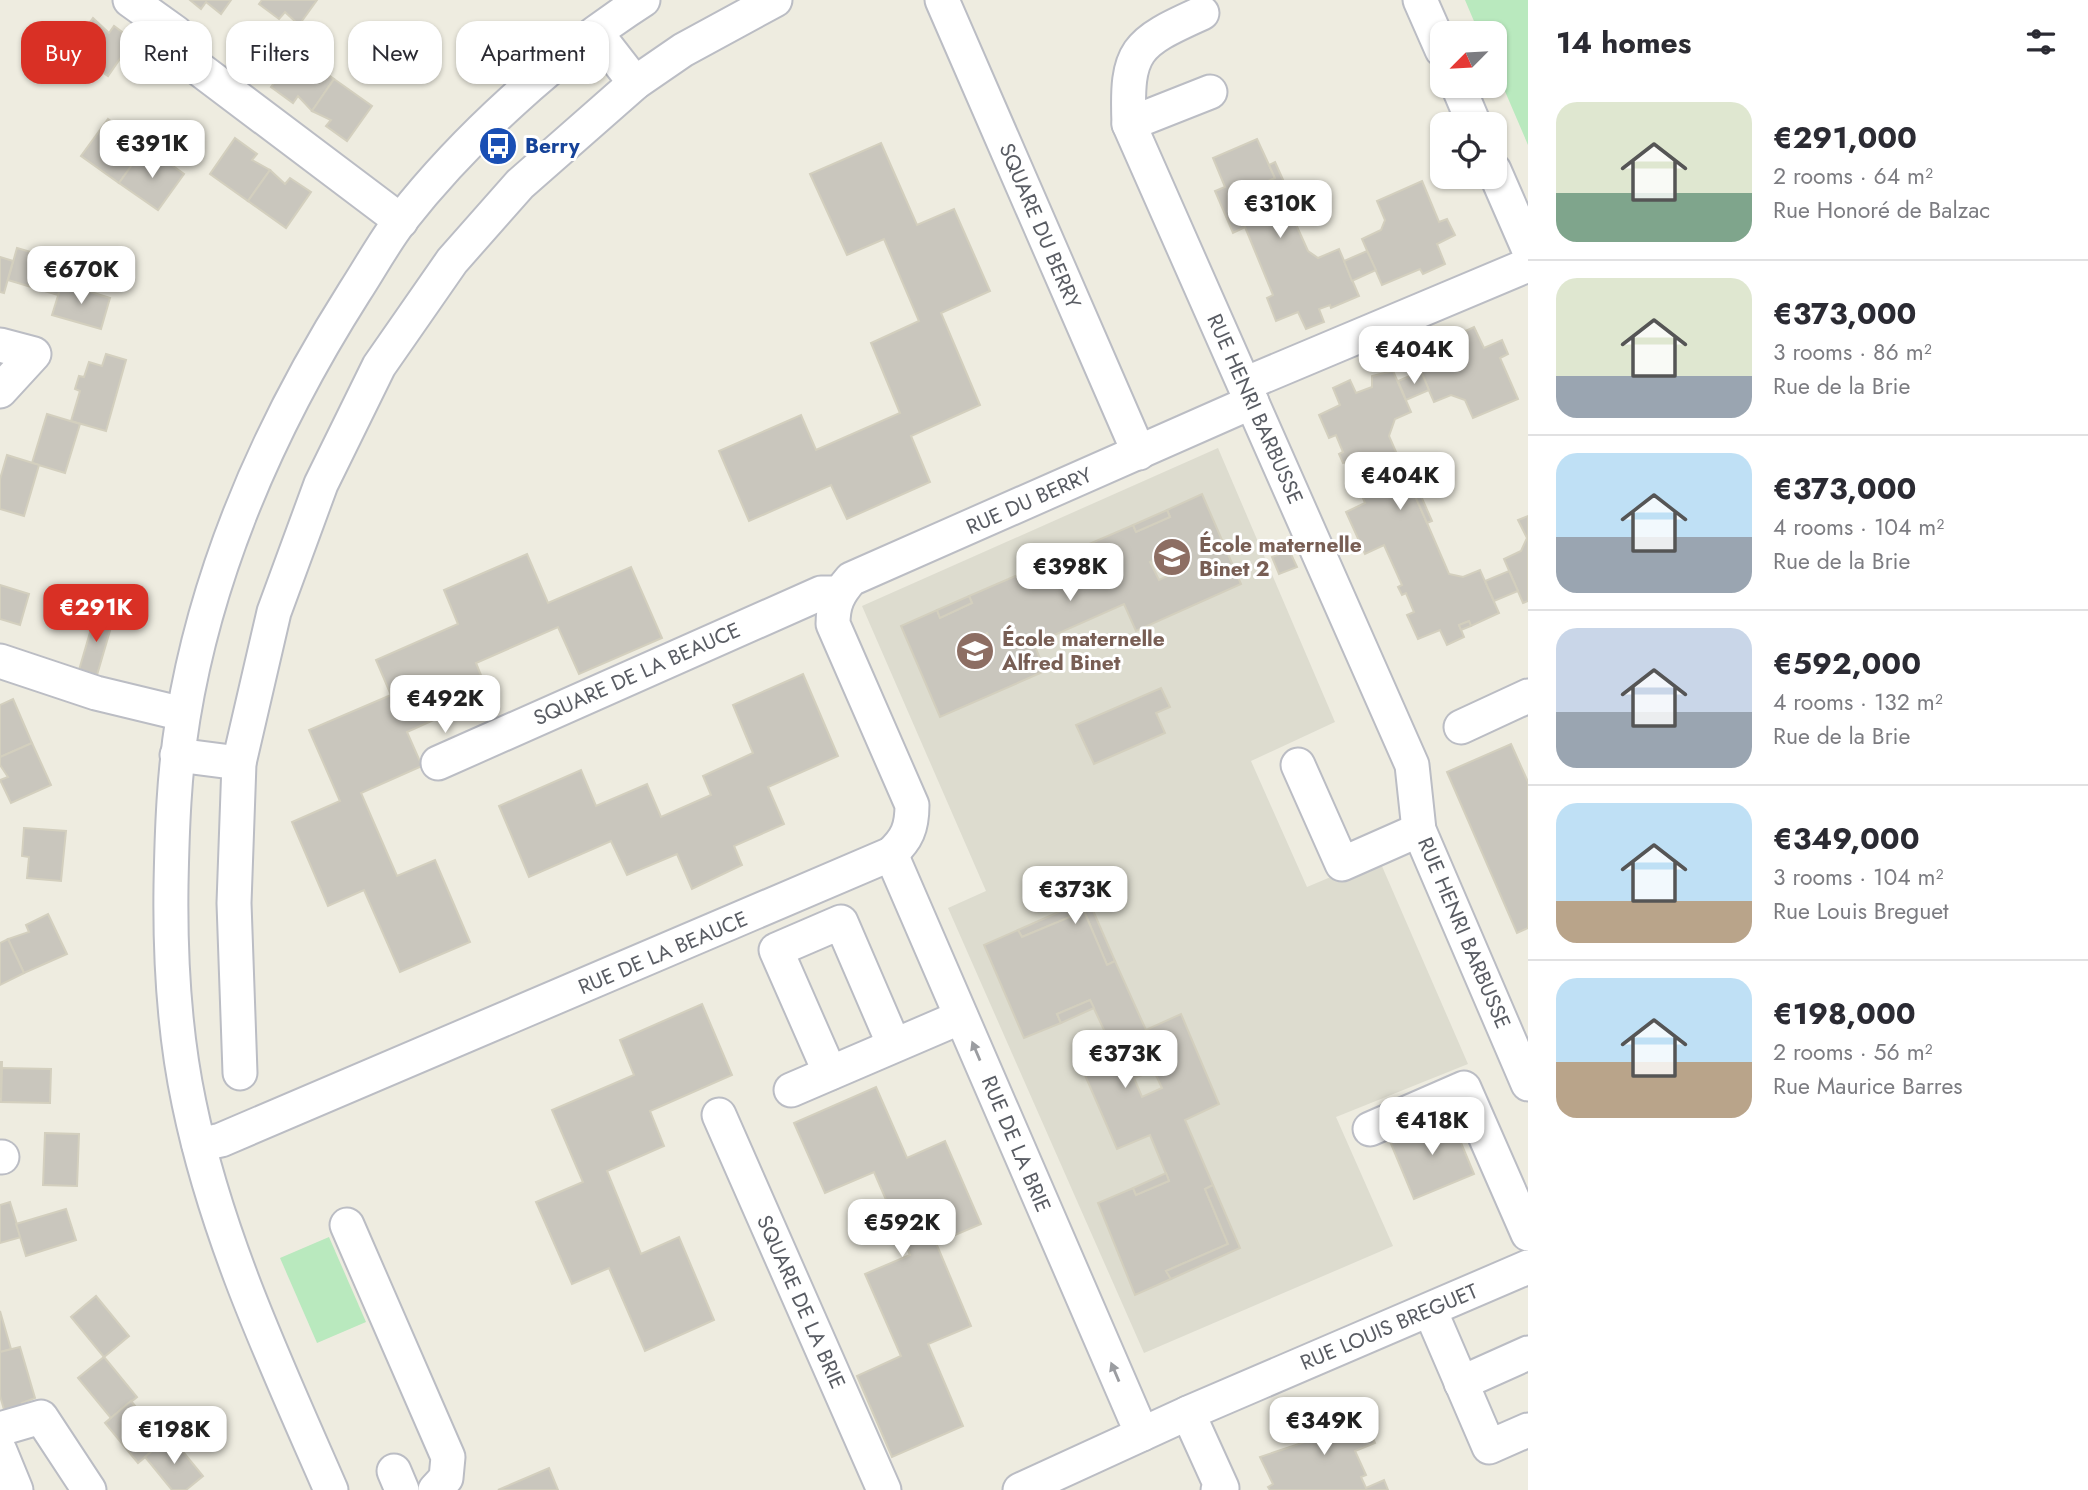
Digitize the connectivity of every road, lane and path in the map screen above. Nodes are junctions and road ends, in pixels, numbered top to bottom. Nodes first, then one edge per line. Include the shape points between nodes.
1 (130, 0) edge
2 (643, 0) edge
3 (775, 0) edge
4 (942, 0) edge
5 (1420, 0) edge
6 (1202, 13) dead end
7 (1430, 23) edge
8 (609, 25) edge
9 (609, 49) edge
10 (635, 83) junction
11 (536, 84) edge
12 (1210, 92) dead end
13 (1129, 124) junction
14 (1502, 189) edge
15 (401, 220) junction
16 (1528, 248) edge
17 (1528, 265) edge
18 (0, 345) edge
19 (0, 391) edge
20 (1248, 393) junction
21 (1139, 453) junction
22 (836, 608) junction
23 (0, 661) edge
24 (1528, 696) edge
25 (183, 714) junction
26 (1461, 727) dead end
27 (177, 755) junction
28 (239, 763) junction
29 (438, 763) dead end
30 (1298, 765) dead end
31 (1419, 830) junction
32 (891, 854) junction
33 (961, 1017) junction
34 (894, 1045) junction
35 (240, 1073) dead end
36 (830, 1073) junction
37 (1528, 1084) edge
38 (791, 1090) dead end
39 (719, 1115) dead end
40 (1370, 1129) dead end
41 (199, 1145) junction
42 (347, 1225) dead end
43 (1528, 1234) edge
44 (1528, 1267) edge
45 (1430, 1310) junction
46 (1528, 1353) edge
47 (1461, 1382) junction
48 (1188, 1413) junction
49 (0, 1429) edge
50 (1528, 1430) edge
51 (1142, 1434) junction
52 (0, 1451) edge
53 (16, 1490) edge
54 (89, 1490) edge
55 (331, 1490) edge
56 (435, 1490) edge
57 (884, 1490) edge
58 (1020, 1490) edge
59 (1218, 1490) edge

1 - 15 street via 176,33 198,68
2 - 8 street
3 - 10 street via 683,50
4 - 21 street, SQUARE DU BERRY
5 - 7 street
6 - 13 street via 1161,31 1139,50 1128,77
9 - 10 street
10 - 28 street via 520,184 452,261 379,366 321,484 274,612
11 - 15 street via 464,149
12 - 13 street
13 - 20 street, RUE HENRI BARBUSSE
14 - 16 street
15 - 25 street via 307,367 272,439 216,585
17 - 20 street, RUE DU BERRY
18 - 19 street via 34,354
20 - 21 street, RUE DU BERRY
20 - 31 street, RUE HENRI BARBUSSE via 1412,765
21 - 22 street, RUE DU BERRY via 851,579
22 - 29 street, SQUARE DE LA BEAUCE via 821,593
22 - 32 street, RUE DE LA BEAUCE via 912,805 912,826
23 - 25 street via 96,693
24 - 26 street
25 - 27 street
27 - 28 street
27 - 41 street via 170,943 180,1050
28 - 35 street via 234,903
30 - 31 street via 1342,864
31 - 37 street, RUE HENRI BARBUSSE
32 - 33 street, RUE DE LA BRIE
32 - 41 street, RUE DE LA BEAUCE via 221,1140
33 - 34 street
51 -> 33 street, RUE DE LA BRIE
34 - 36 street
34 - 36 street via 841,922 776,950
36 - 38 street
39 - 57 street, SQUARE DE LA BRIE
40 - 43 street via 1464,1088
41 - 55 street via 246,1294
42 - 56 street via 448,1457 446,1478
44 - 45 street, RUE LOUIS BREGUET
45 - 47 street
45 - 48 street, RUE LOUIS BREGUET
46 - 47 street
47 - 50 street via 1489,1447
48 - 51 street, RUE LOUIS BREGUET
48 - 59 street via 1222,1488
49 - 54 street via 41,1418
51 - 58 street, RUE LOUIS BREGUET
52 - 53 street

